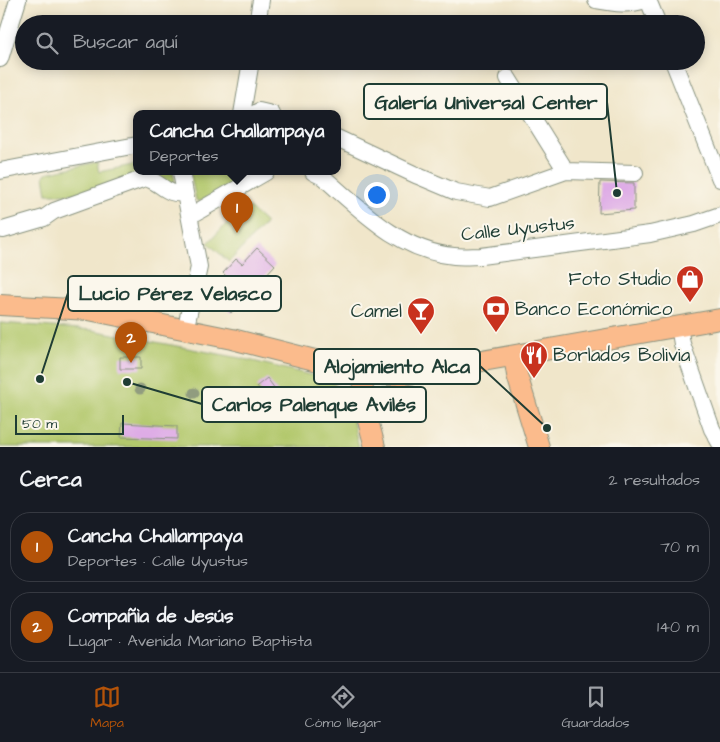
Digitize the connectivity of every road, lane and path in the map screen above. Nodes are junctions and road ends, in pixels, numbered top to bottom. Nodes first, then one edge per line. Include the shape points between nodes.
1 (18, 0) edge
2 (261, 0) edge
3 (596, 0) edge
4 (646, 0) edge
5 (258, 15) edge
6 (654, 15) edge
7 (0, 59) edge
8 (249, 70) edge
9 (677, 70) edge
10 (508, 78) dead end
11 (243, 110) edge
12 (341, 140) edge
13 (133, 146) edge
14 (716, 156) edge
15 (0, 171) edge
16 (566, 171) junction
17 (635, 173) dead end
18 (182, 175) edge
19 (261, 175) edge
20 (319, 175) edge
21 (720, 178) edge
22 (186, 192) junction
23 (190, 213) junction
24 (720, 215) edge
25 (2, 230) dead end
26 (0, 305) edge
27 (720, 319) edge
28 (679, 326) junction
29 (186, 331) junction
30 (514, 356) junction
31 (366, 373) junction
32 (720, 443) edge
33 (375, 447) edge
34 (539, 447) edge

1 - 7 street
2 - 5 street
3 - 4 street via 635,4
4 - 6 street
8 - 11 street
9 - 14 street
10 - 16 street
12 - 16 street via 418,176 474,196 490,198
13 - 15 street
14 - 21 street
16 - 17 street
18 - 22 street
19 - 23 street
20 - 24 street, Calle Uyustus via 383,229 426,250 454,256 481,256 650,234
22 - 23 street
22 - 25 street via 168,192 145,178 54,211 44,218
23 - 29 street via 199,266
26 - 29 main road via 89,310
27 - 28 main road
28 - 30 main road
28 - 32 street via 712,429
29 - 31 main road via 232,339
30 - 31 main road via 403,375
30 - 34 main road via 516,375
31 - 33 main road via 361,394

